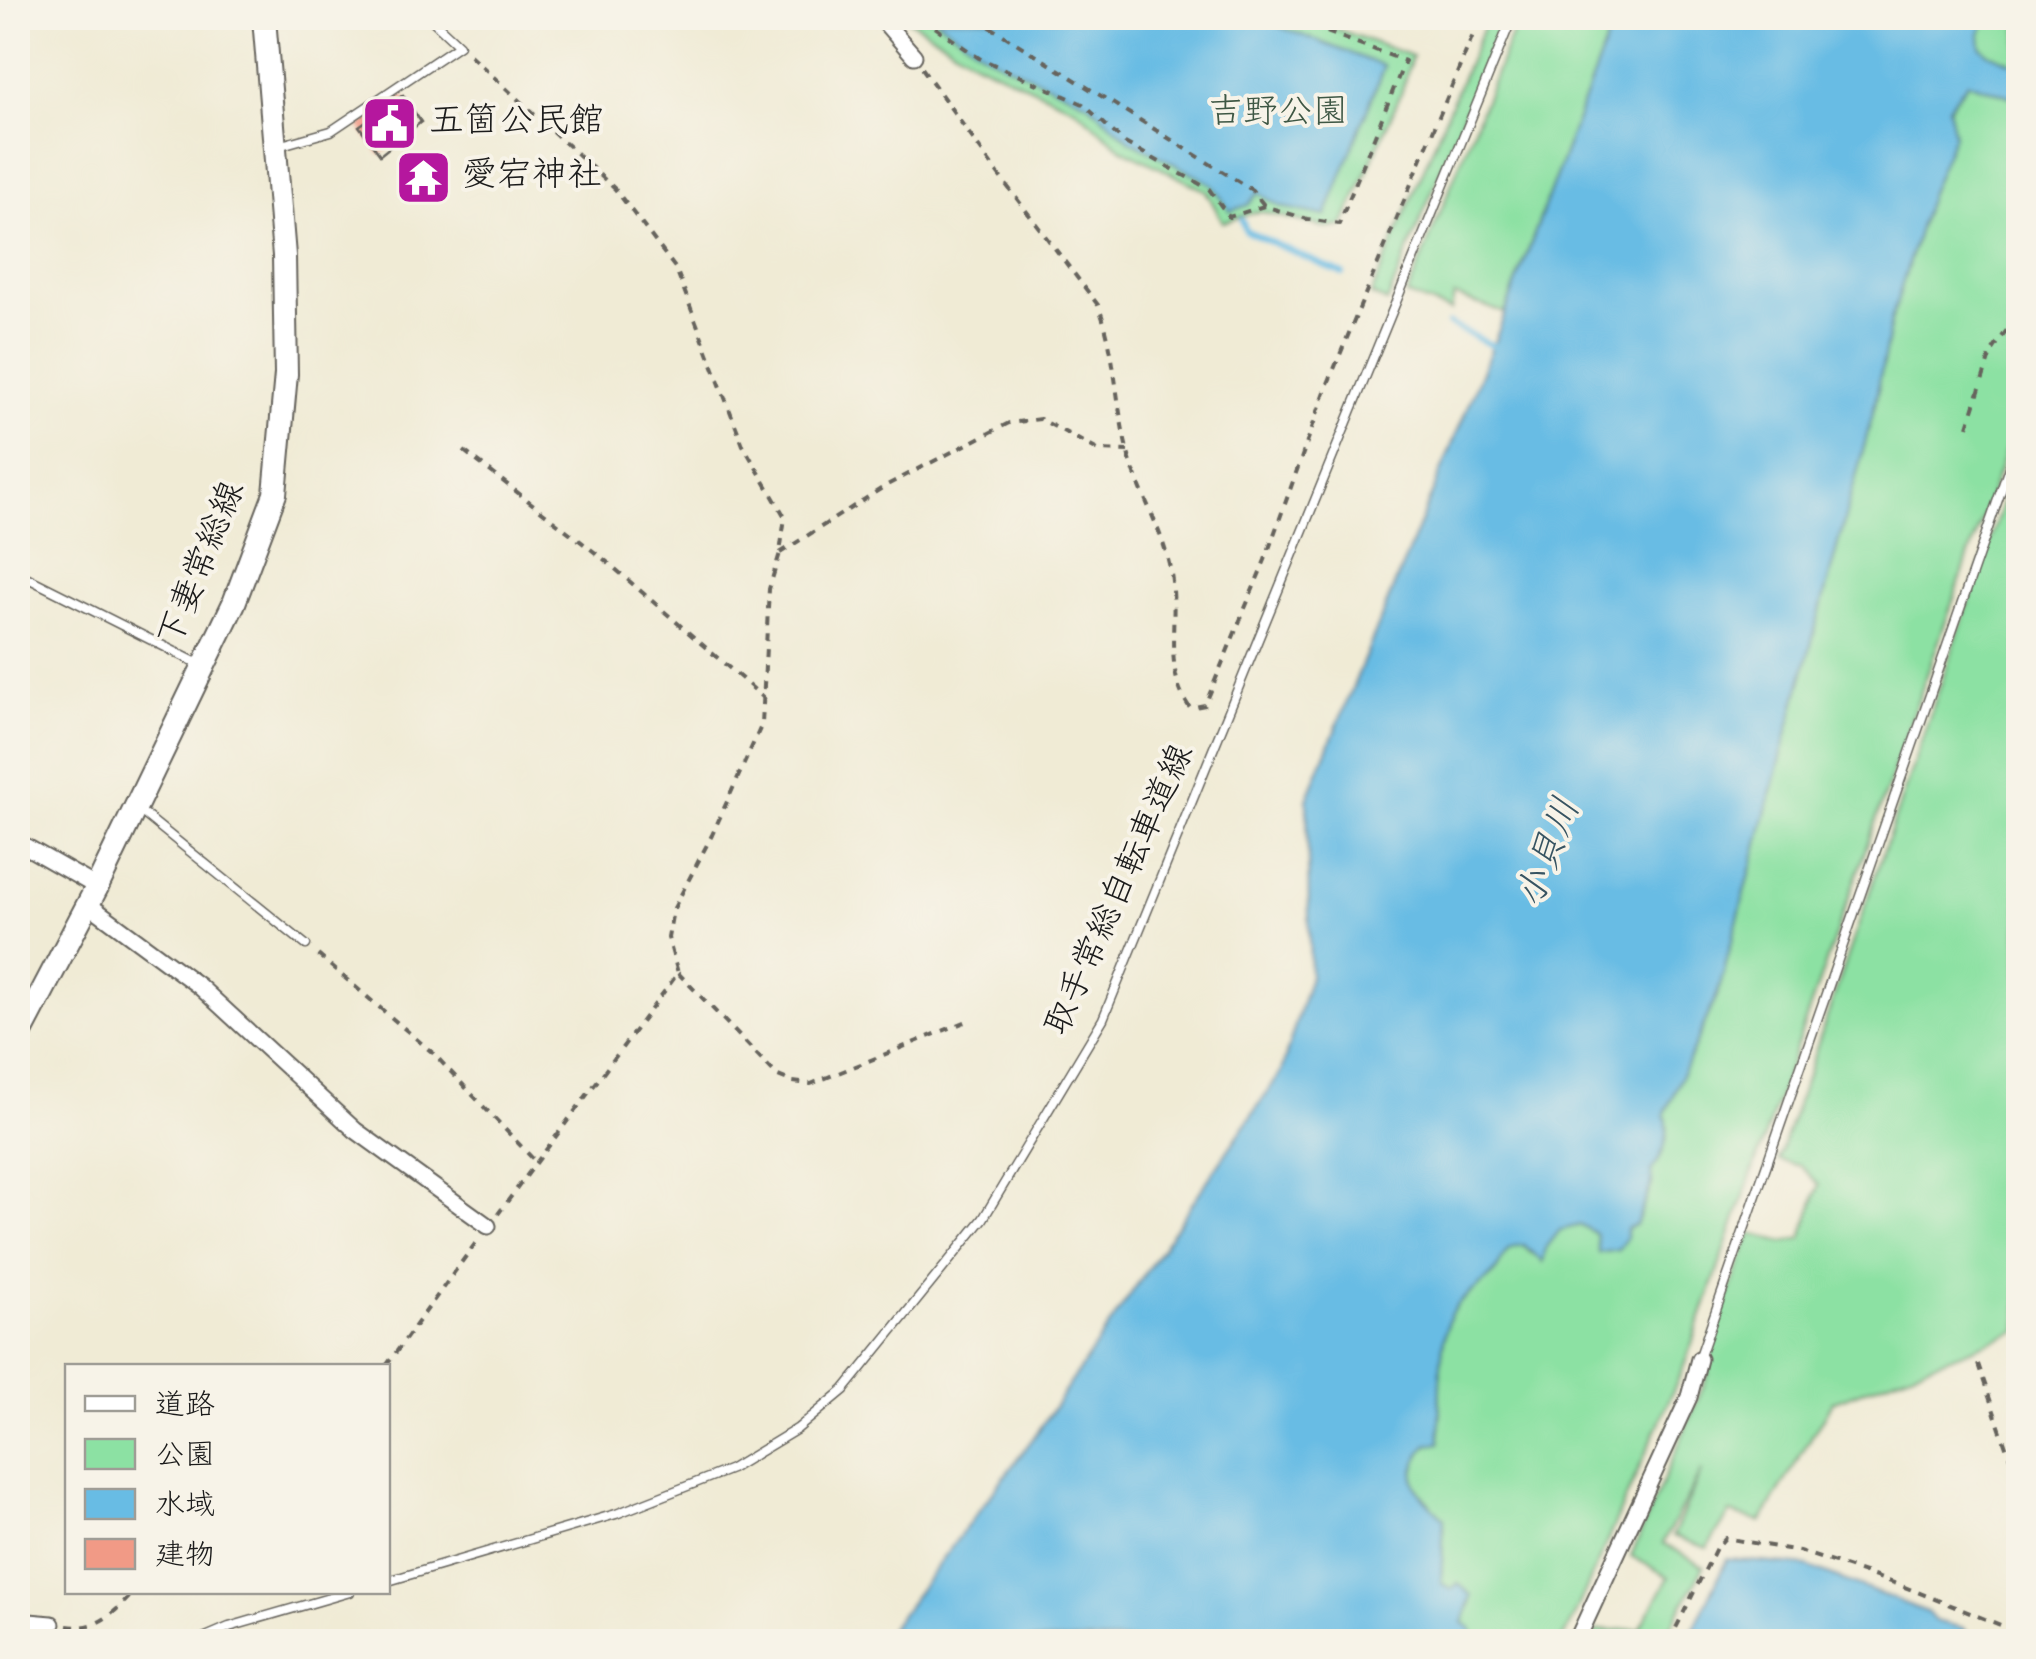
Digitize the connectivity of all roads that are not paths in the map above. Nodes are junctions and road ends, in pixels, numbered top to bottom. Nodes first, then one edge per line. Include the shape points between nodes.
1 (264, 18) edge
2 (430, 18) edge
3 (881, 18) edge
4 (1512, 18) edge
5 (914, 56) road end
6 (273, 147) junction
7 (2018, 442) edge
8 (18, 573) edge
9 (202, 666) junction
10 (136, 808) junction
11 (18, 842) edge
12 (93, 895) junction
13 (306, 945) road end
14 (18, 1038) edge
15 (488, 1226) road end
16 (1698, 1359) joint
17 (390, 1579) edge
18 (343, 1594) edge
19 (18, 1620) edge
20 (52, 1624) road end
21 (194, 1642) edge
22 (1576, 1642) edge

1 - 6 main road, 下妻常総線
2 - 6 lane via 459,45 332,131
3 - 5 street
4 - 17 lane, 取手常総自転車道線 via 1103,1019 983,1219 844,1390 747,1459 616,1514
6 - 9 main road, 下妻常総線 via 286,374 275,494
7 - 16 lane
8 - 9 lane
9 - 10 main road, 下妻常総線
10 - 12 main road, 下妻常総線
10 - 13 lane
11 - 12 street
12 - 14 main road, 下妻常総線
12 - 15 street via 355,1130
16 - 22 street via 1689,1397
18 - 21 lane
19 - 20 street

